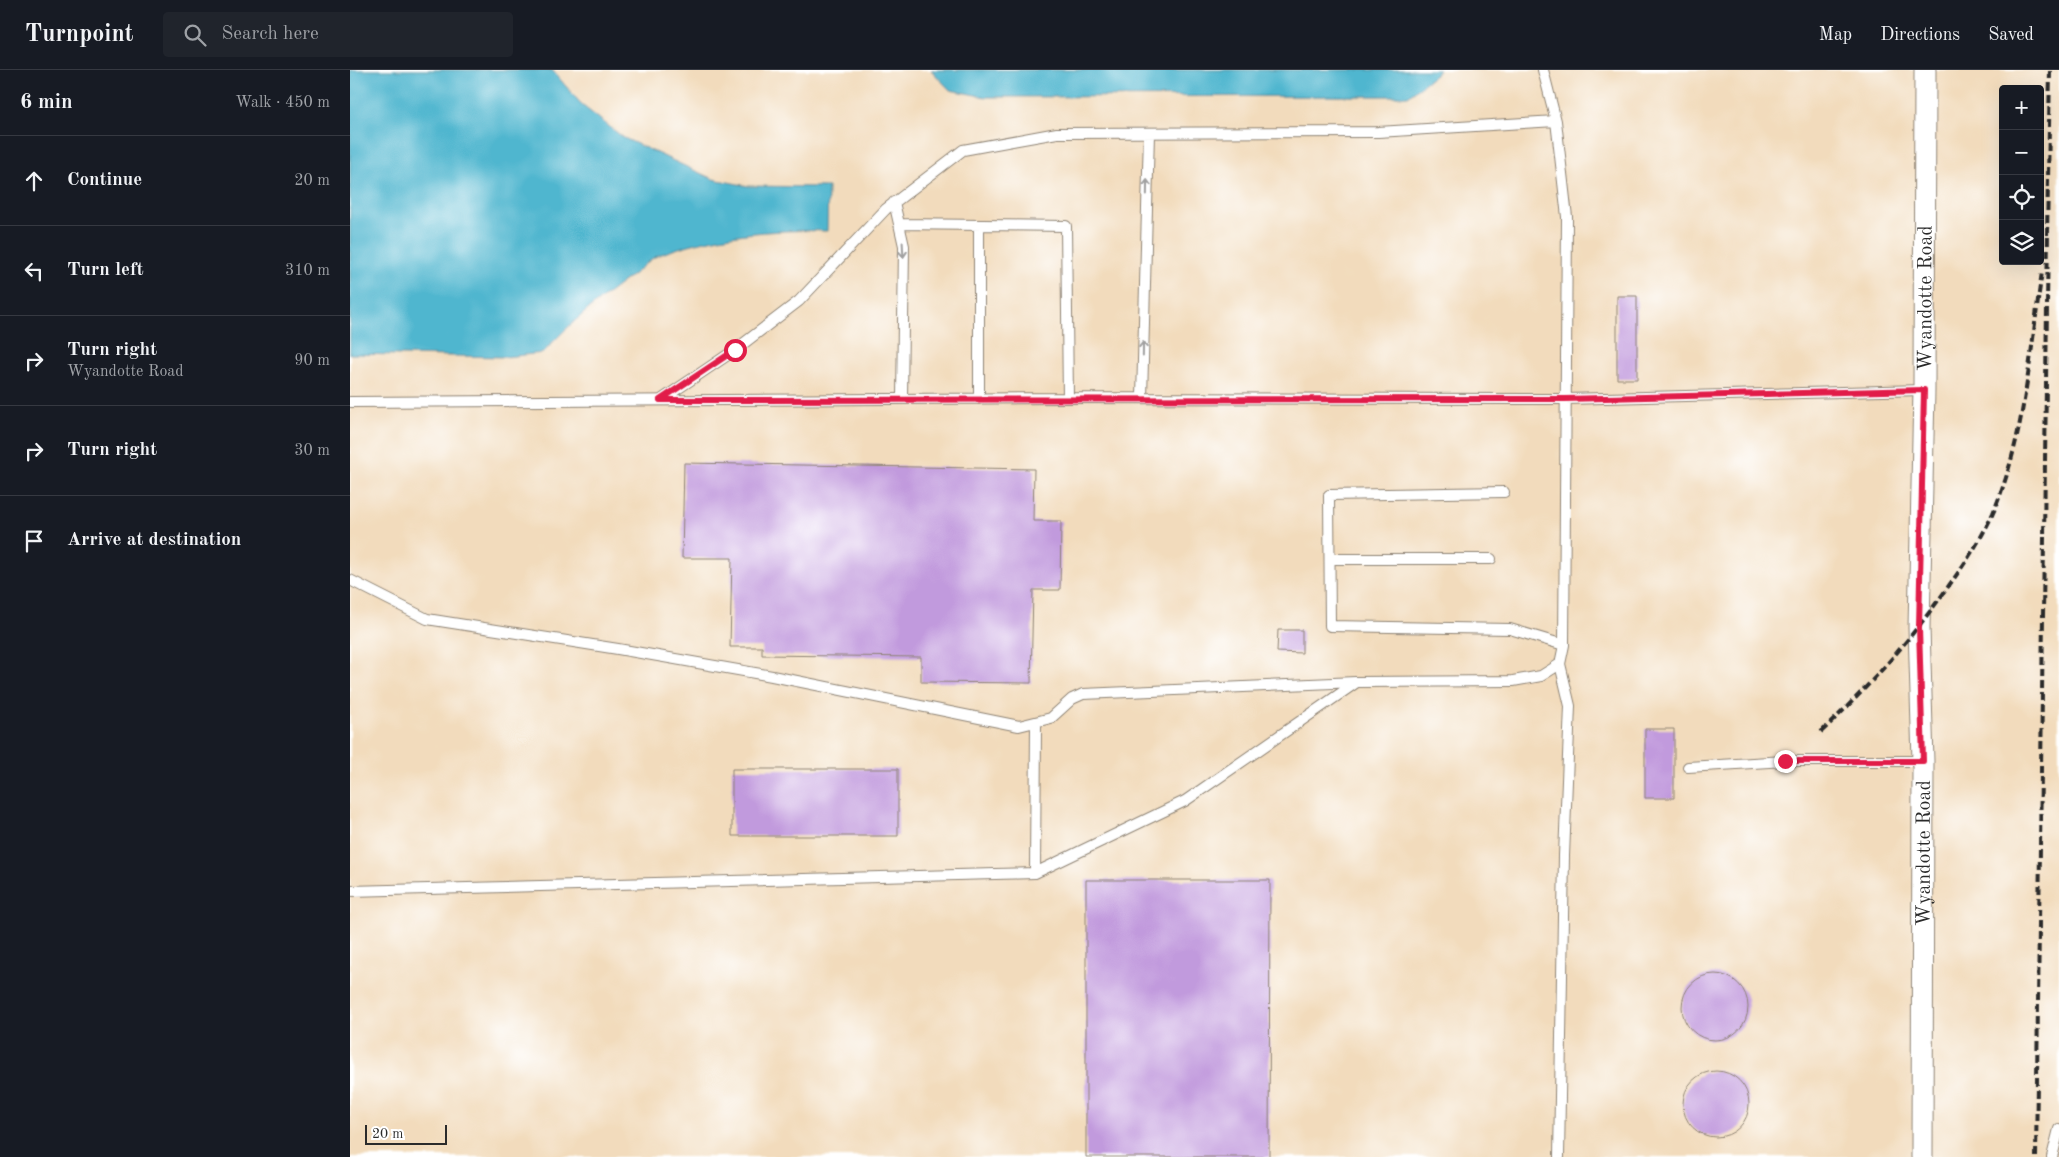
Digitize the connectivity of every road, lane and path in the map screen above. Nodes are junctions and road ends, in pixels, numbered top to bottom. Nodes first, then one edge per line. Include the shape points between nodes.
1 (1543, 70) edge
2 (1925, 70) edge
3 (1556, 121) junction
4 (1149, 133) junction
5 (894, 202) junction
6 (899, 224) junction
7 (978, 225) junction
8 (1924, 390) junction
9 (1068, 398) junction
10 (1142, 398) junction
11 (902, 399) junction
12 (978, 399) junction
13 (1565, 399) junction
14 (660, 400) junction
15 (350, 402) edge
16 (1504, 492) dead end
17 (1330, 559) junction
18 (1491, 559) dead end
19 (350, 580) edge
20 (1564, 645) junction
21 (1560, 664) junction
22 (1357, 682) junction
23 (1036, 723) junction
24 (1923, 761) junction
25 (1688, 767) dead end
26 (1035, 874) junction
27 (350, 891) edge
28 (2059, 1129) edge
29 (1559, 1157) edge
30 (1922, 1157) edge
31 (2052, 1157) edge

1 - 3 lane
2 - 8 street, Wyandotte Road
3 - 4 lane via 1378,132
3 - 13 lane via 1567,217
4 - 5 lane via 1057,133 963,150
10 -> 4 lane
5 - 6 lane
5 - 14 lane via 799,301 735,350
6 - 7 lane
6 -> 11 lane via 904,246
7 - 9 lane via 1066,226
7 - 12 lane
8 - 13 lane
8 - 24 street, Wyandotte Road via 1919,628
9 - 10 lane
9 - 12 lane
10 - 13 lane
11 - 12 lane
11 - 14 lane
13 - 20 lane
14 - 15 lane
16 - 17 lane via 1329,495
17 - 18 lane
17 - 20 lane via 1330,626 1510,629
19 - 23 lane via 427,619 753,673 1019,726
20 - 21 lane
21 - 22 lane via 1542,676 1513,681
21 - 29 lane via 1570,706
22 - 23 lane via 1083,694 1072,699 1051,718
22 - 26 lane via 1185,801
23 - 26 lane
24 - 25 lane via 1785,761
24 - 30 street, Wyandotte Road
26 - 27 lane
28 - 31 lane

